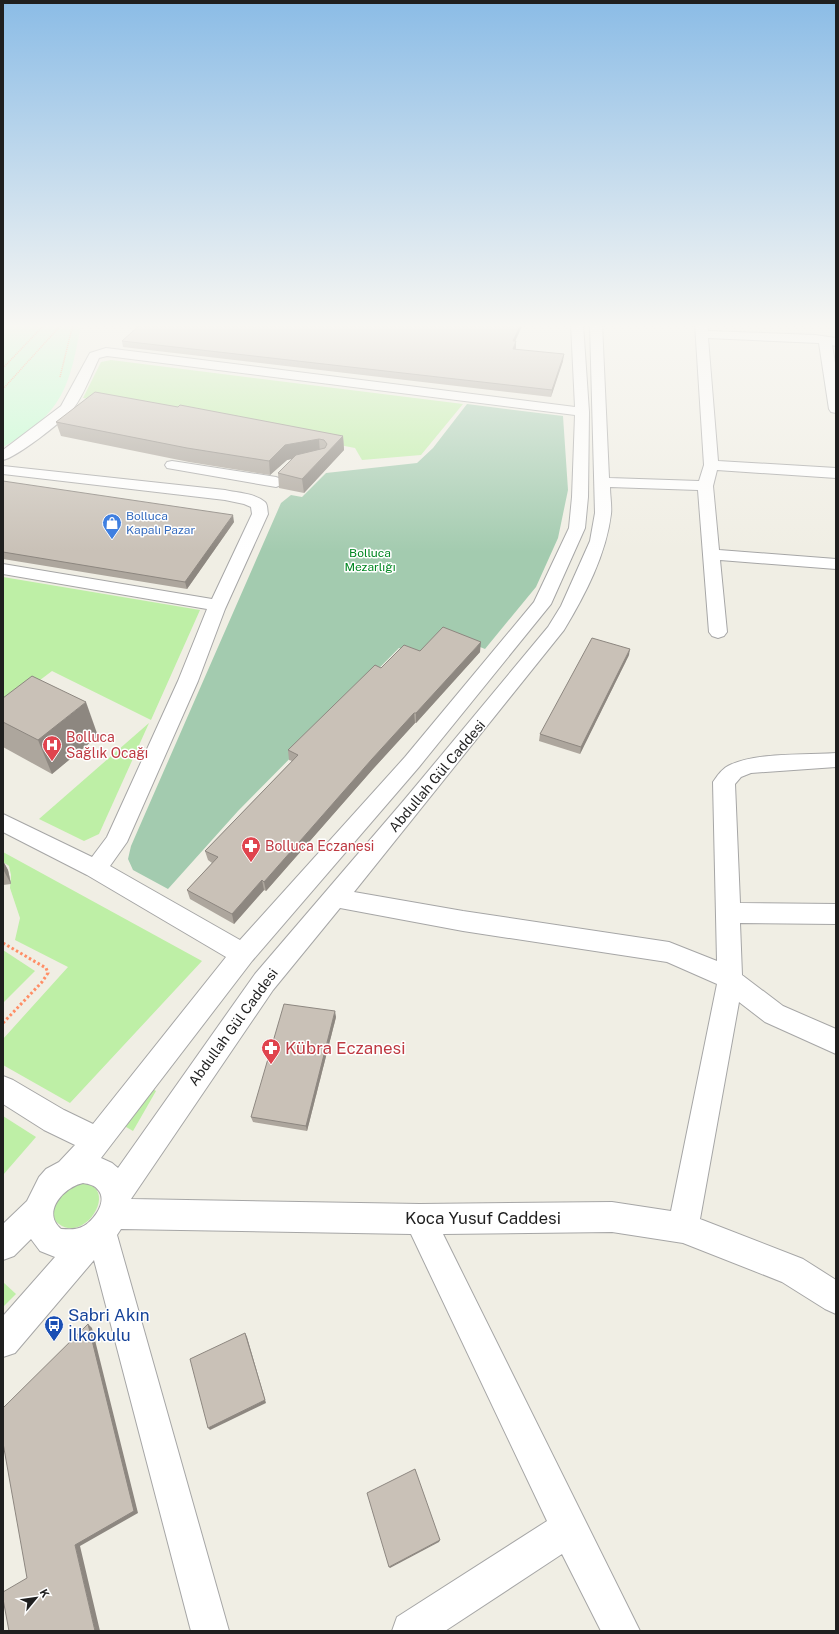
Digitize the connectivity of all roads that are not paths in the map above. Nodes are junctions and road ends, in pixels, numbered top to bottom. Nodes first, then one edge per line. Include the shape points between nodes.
1 (71, 400) edge
2 (489, 400) edge
3 (581, 400) edge
4 (599, 400) edge
5 (707, 400) edge
6 (582, 412) junction
7 (3, 456) edge
8 (172, 465) dead end
9 (711, 465) junction
10 (3, 470) edge
11 (836, 473) edge
12 (603, 482) junction
13 (705, 486) junction
14 (254, 503) junction
15 (711, 554) junction
16 (836, 564) edge
17 (3, 569) edge
18 (218, 605) junction
19 (718, 632) dead end
20 (836, 760) edge
21 (3, 822) edge
22 (95, 869) junction
23 (336, 898) junction
24 (728, 912) junction
25 (836, 914) edge
26 (243, 954) junction
27 (730, 980) junction
28 (836, 1042) edge
29 (3, 1089) edge
30 (98, 1141) junction
31 (70, 1172) junction
32 (39, 1210) junction
33 (420, 1219) junction
34 (106, 1220) junction
35 (682, 1228) junction
36 (3, 1245) edge
37 (836, 1298) edge
38 (3, 1341) edge
39 (569, 1528) junction
40 (210, 1631) edge
41 (411, 1631) edge
42 (621, 1631) edge

1 - 7 street via 67,408
2 - 6 street
3 - 6 street, Abdullah Gül Caddesi
4 - 12 street, Abdullah Gül Caddesi
5 - 9 street
6 - 26 street, Abdullah Gül Caddesi via 577,528 542,604 412,762
8 - 14 street via 280,477
9 - 11 street
9 - 13 street
10 - 14 street via 225,495
12 - 13 street
12 - 23 street, Abdullah Gül Caddesi via 603,512 598,540 570,606 555,630
13 - 15 street
14 - 18 street via 259,505 260,514
15 - 16 street
15 - 19 street
17 - 18 street
18 - 22 street via 116,842
20 - 24 street via 749,766 734,772 724,782
21 - 22 street
22 - 26 street
23 - 27 street via 463,921 669,952 724,975
23 - 34 street, Abdullah Gül Caddesi via 264,982
24 - 25 street
24 - 27 street
26 - 30 street, Abdullah Gül Caddesi
27 - 28 street via 774,1014
27 - 35 street
29 - 30 street via 54,1120
30 - 31 street, Abdullah Gül Caddesi
31 - 32 street via 49,1187 42,1198
31 - 34 street via 83,1168 95,1169 106,1174 113,1183
32 - 34 street via 42,1231 49,1239 68,1246 80,1244
32 - 36 street
33 - 34 street, Koca Yusuf Caddesi
33 - 35 street, Koca Yusuf Caddesi via 612,1217
33 - 39 street
34 - 38 street, Abdullah Gül Caddesi
34 - 40 street
35 - 37 street, Koca Yusuf Caddesi via 792,1270
39 - 41 street
39 - 42 street

